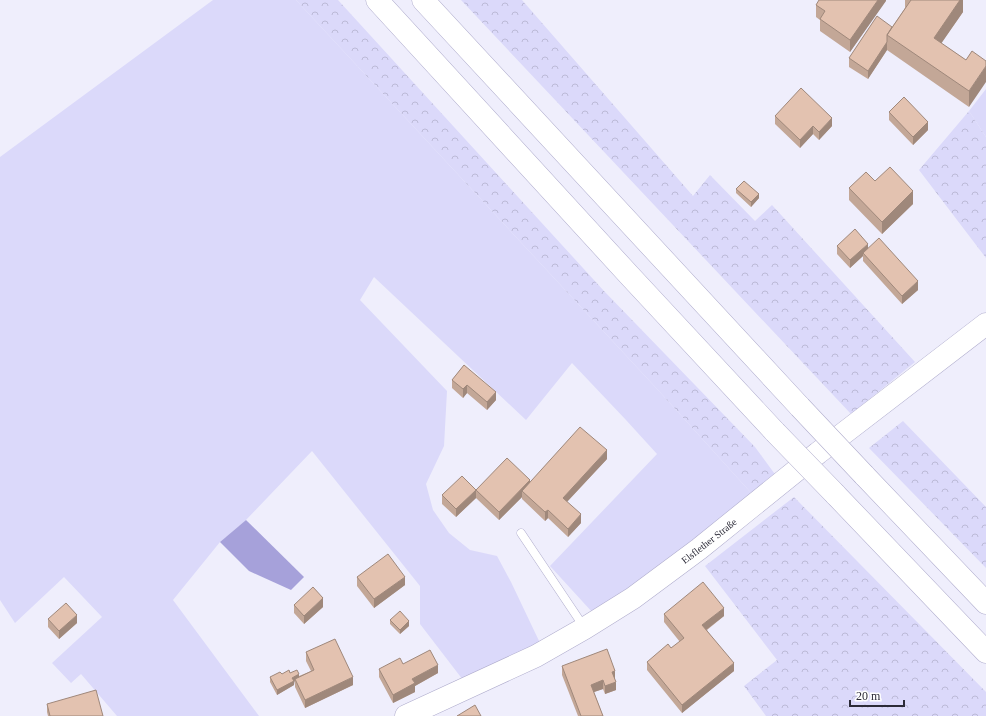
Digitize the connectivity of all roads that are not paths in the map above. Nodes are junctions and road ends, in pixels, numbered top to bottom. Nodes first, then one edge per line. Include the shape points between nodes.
1 (376, 0) edge
2 (423, 0) edge
3 (986, 324) edge
4 (521, 532) dead end
5 (986, 603) edge
6 (585, 628) junction
7 (986, 652) edge
8 (406, 716) edge

1 - 7 main road, bridge via 629,275
2 - 5 main road, bridge via 800,407
3 - 6 main road, Elsflether Straße via 818,453 699,549 633,598
4 - 6 lane
6 - 8 main road, Elsflether Straße via 536,656

